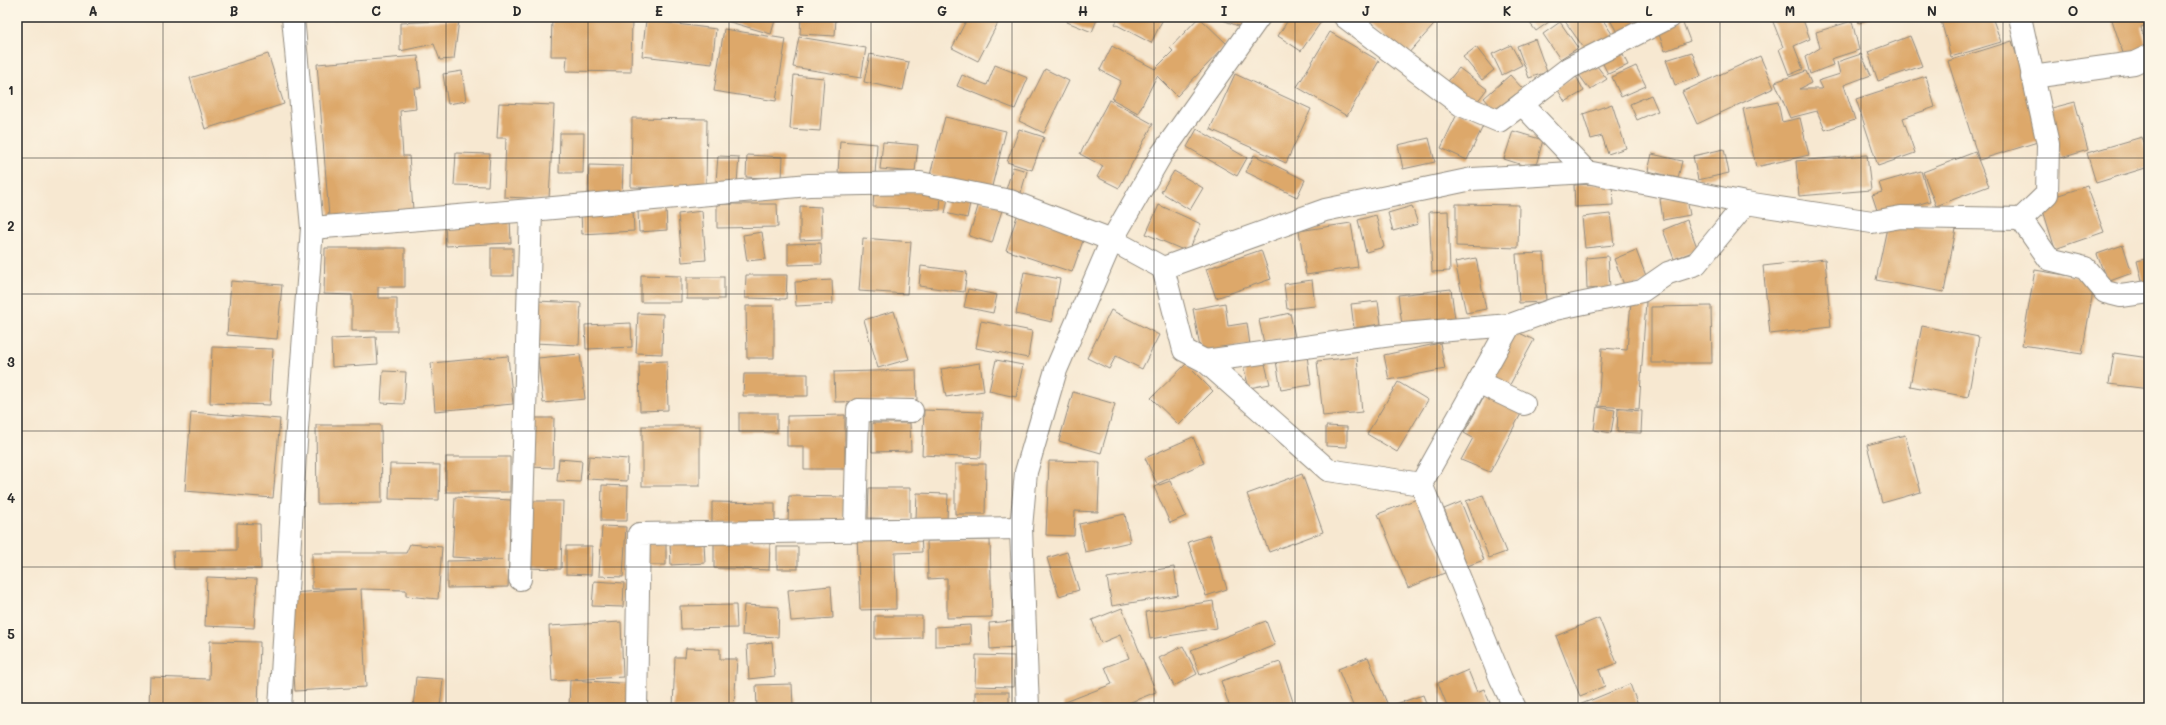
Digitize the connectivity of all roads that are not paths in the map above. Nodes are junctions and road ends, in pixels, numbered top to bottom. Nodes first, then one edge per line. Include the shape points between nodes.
1 (293, 17) edge
2 (1259, 17) edge
3 (1345, 17) edge
4 (1670, 17) edge
5 (2020, 17) edge
6 (2149, 56) edge
7 (2032, 77) junction
8 (1522, 104) junction
9 (1587, 172) junction
10 (1746, 203) junction
11 (532, 210) junction
12 (2021, 220) junction
13 (312, 228) junction
14 (1112, 240) junction
15 (1164, 268) junction
16 (2149, 292) edge
17 (1510, 325) junction
18 (1205, 361) junction
19 (1478, 382) junction
20 (1524, 404) dead end
21 (912, 411) dead end
22 (1421, 484) junction
23 (1021, 528) junction
24 (855, 530) junction
25 (520, 579) dead end
26 (280, 708) edge
27 (636, 708) edge
28 (1028, 708) edge
29 (1515, 708) edge

1 - 13 street
2 - 14 street via 1161,155
3 - 8 street via 1461,105 1499,121
4 - 8 street via 1569,68
5 - 7 street
6 - 7 street via 2134,63
7 - 12 street via 2048,144 2047,194
8 - 9 street
9 - 10 street
9 - 15 street via 1472,179 1325,210
10 - 12 street via 1872,222 1901,217
10 - 17 street via 1696,264 1668,273 1642,291 1555,309
11 - 13 street
11 - 14 street via 809,185 920,183 1010,201
11 - 25 street
12 - 16 street via 2049,259 2085,268 2105,292 2121,296
13 - 26 street
14 - 15 street
14 - 23 street via 1056,370 1026,472
15 - 18 street via 1184,350
17 - 18 street via 1391,335
17 - 19 street
18 - 22 street via 1328,470
19 - 20 street
19 - 22 street
21 - 24 street via 858,410
22 - 29 street
23 - 24 street
23 - 28 street
24 - 27 street via 639,534

